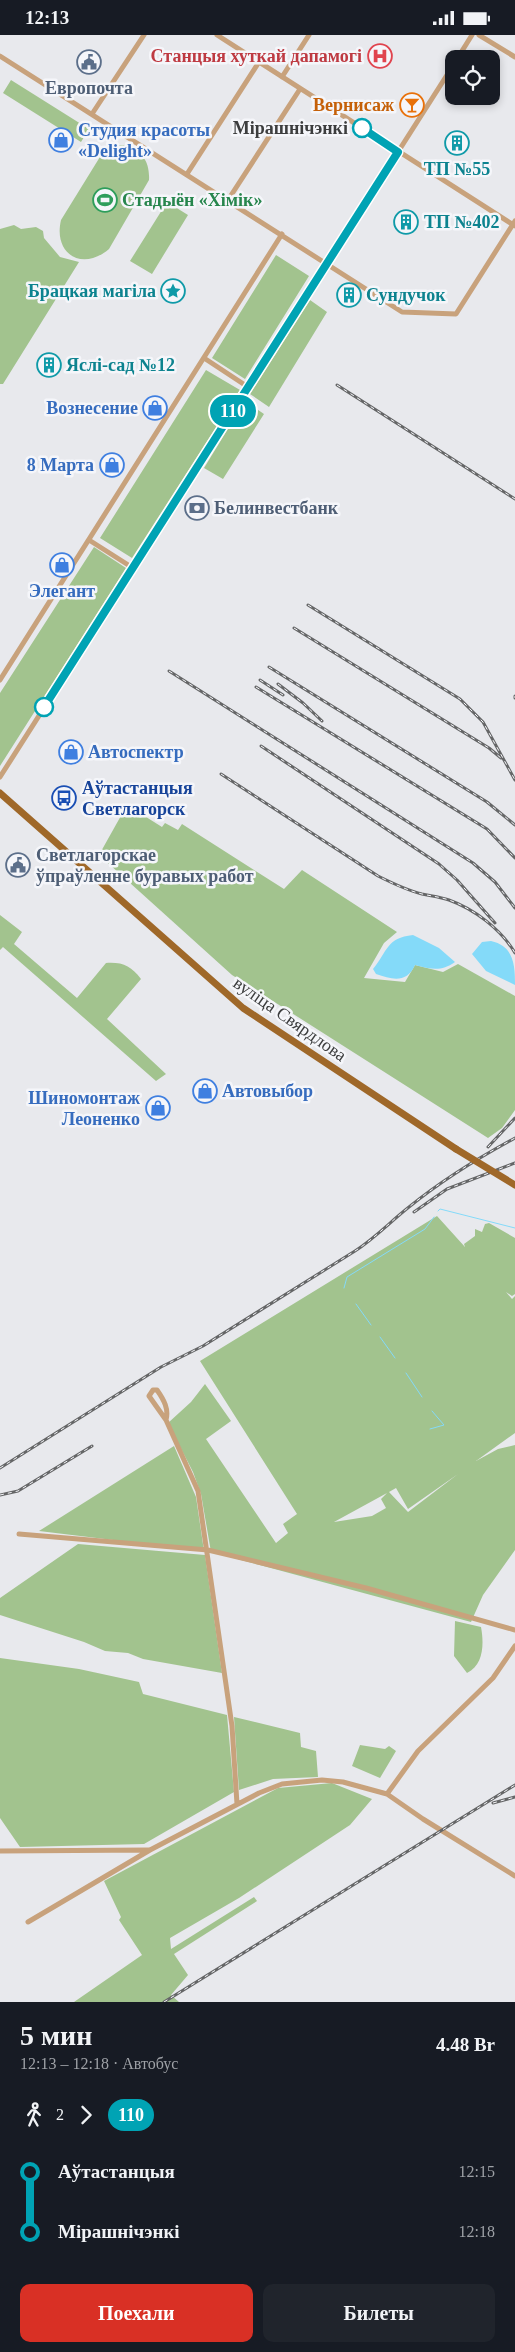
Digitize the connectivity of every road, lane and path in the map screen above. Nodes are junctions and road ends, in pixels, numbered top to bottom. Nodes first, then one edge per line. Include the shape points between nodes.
1 (144, 35) edge
2 (216, 35) edge
3 (309, 35) edge
4 (472, 35) edge
5 (479, 35) edge
6 (463, 50) edge
7 (0, 56) edge
8 (515, 57) edge
9 (259, 62) junction
10 (282, 77) junction
11 (445, 78) edge
12 (300, 89) junction
13 (92, 114) junction
14 (398, 152) junction
15 (187, 174) junction
16 (228, 200) junction
17 (514, 224) edge
18 (282, 234) junction
19 (327, 263) junction
20 (204, 357) junction
21 (248, 387) junction
22 (89, 540) junction
23 (133, 568) junction
24 (0, 680) edge
25 (0, 777) edge
26 (0, 793) edge
27 (515, 1185) edge
28 (166, 1420) junction
29 (20, 1534) dead end
30 (208, 1550) junction
31 (515, 1630) edge
32 (515, 1646) edge
33 (387, 1794) junction
34 (237, 1804) junction
35 (150, 1849) junction
36 (0, 1851) edge
37 (515, 1876) edge
38 (28, 1922) dead end

1 - 13 street
2 - 9 street
3 - 10 street
4 - 6 street
5 - 8 street
7 - 13 street
9 - 10 street
9 - 15 street
10 - 12 street
11 - 14 street
12 - 14 street
12 - 16 street
13 - 15 street
14 - 17 street
14 - 19 street
15 - 16 street
16 - 18 street
17 - 19 street via 456,314 402,312
18 - 19 street
18 - 20 street
19 - 21 street
20 - 21 street
20 - 22 street
21 - 23 street
22 - 23 street
22 - 24 street
23 - 25 street
26 - 27 main road, вуліца Свярдлова, bridge via 243,1009
28 - 28 street via 149,1396 152,1390 157,1390 162,1397 168,1412
28 - 30 street via 198,1491
29 - 30 street
30 - 31 street
30 - 34 street via 232,1726
32 - 33 street via 493,1678 418,1751
33 - 34 street via 322,1780 282,1785
33 - 37 street
34 - 35 street
35 - 36 street
35 - 38 street

